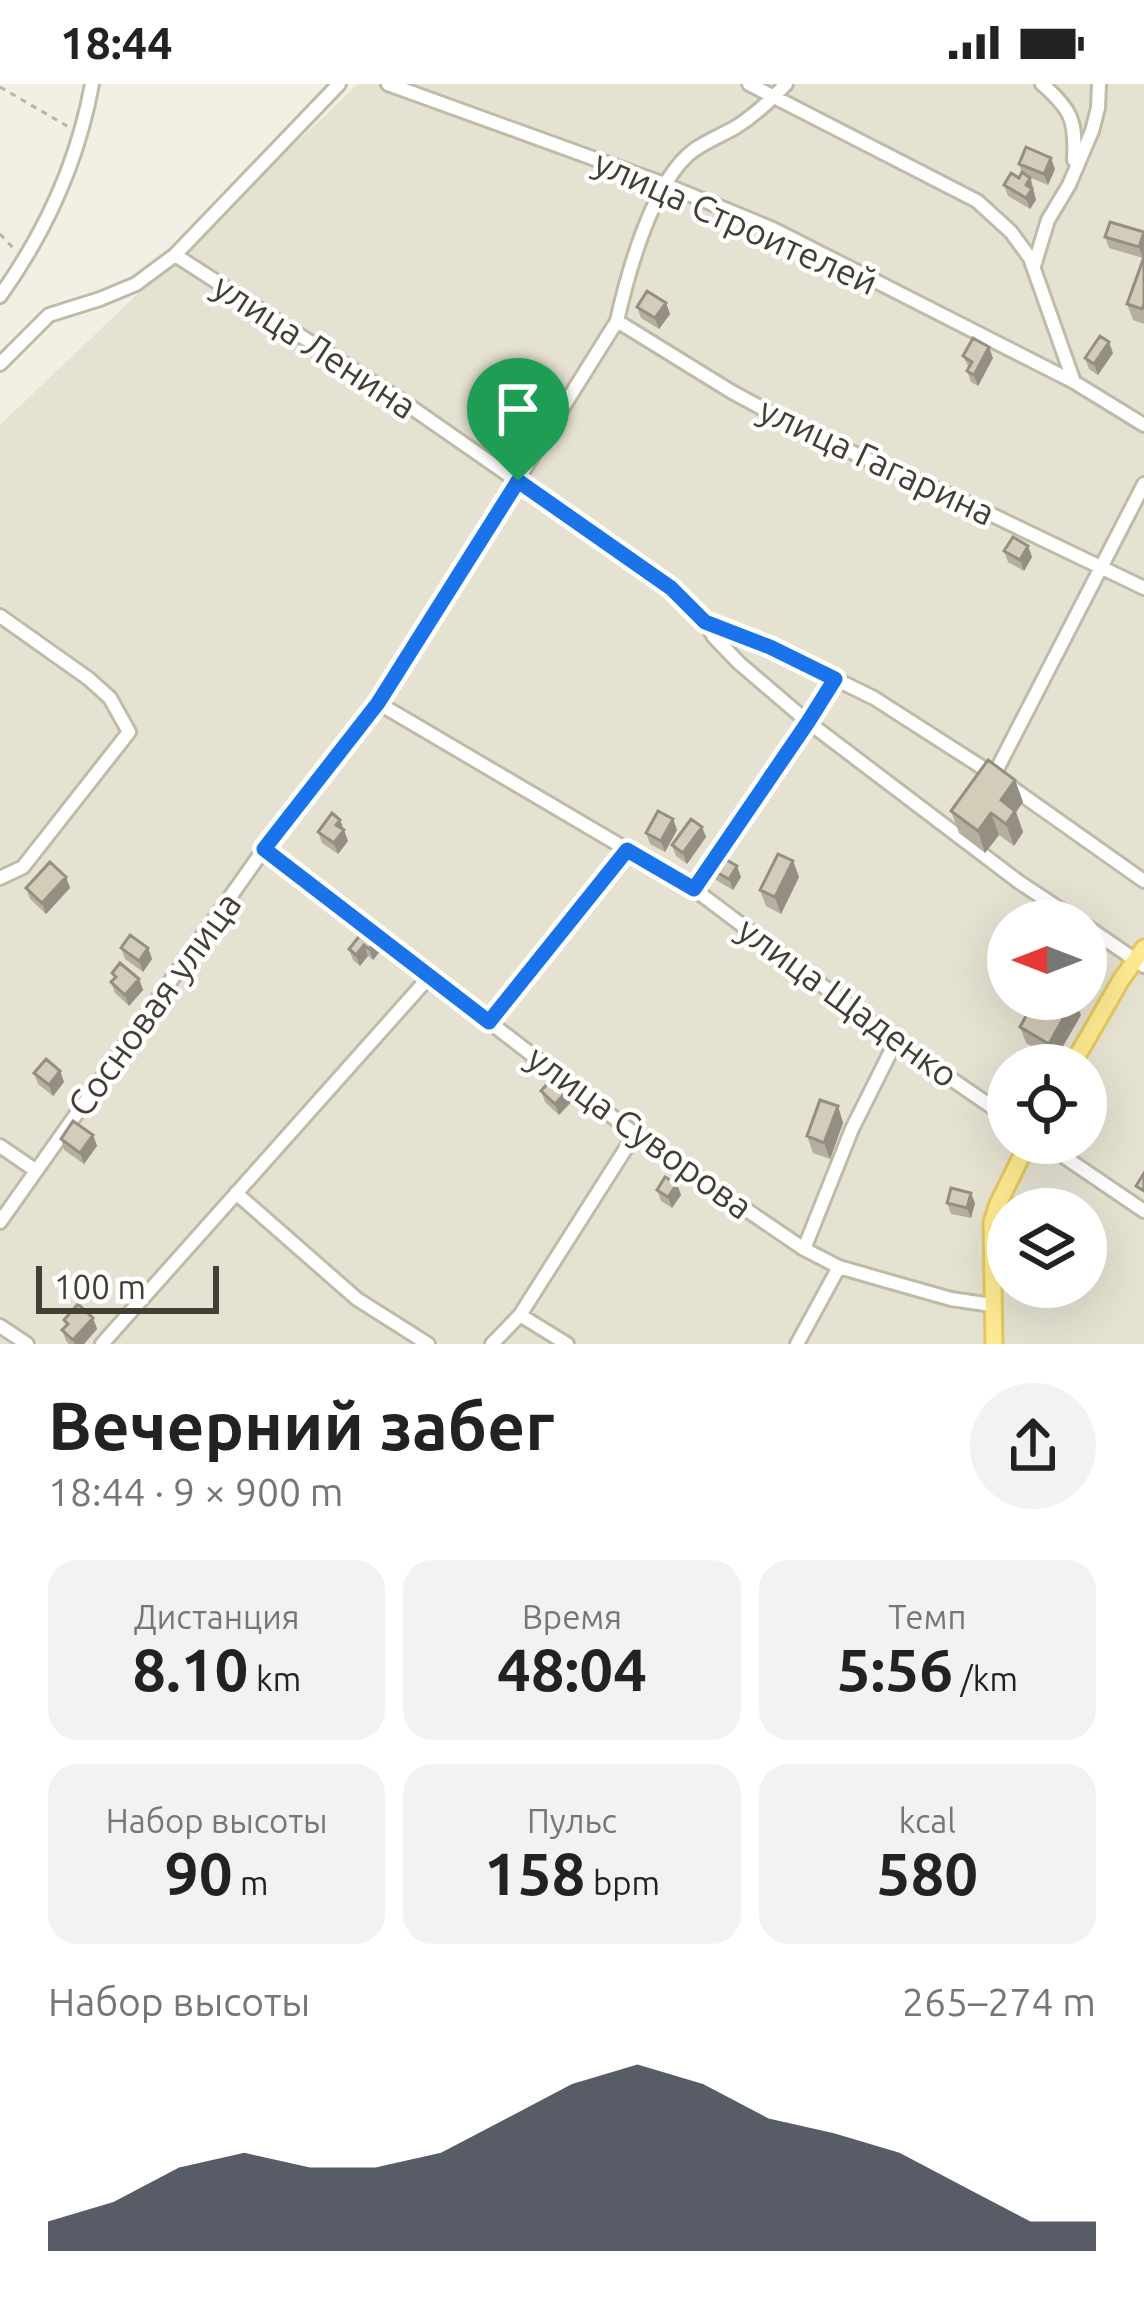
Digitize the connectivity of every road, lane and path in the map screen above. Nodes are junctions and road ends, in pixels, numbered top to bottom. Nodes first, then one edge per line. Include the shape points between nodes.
1 (92, 84) edge
2 (339, 84) edge
3 (388, 84) edge
4 (748, 84) edge
5 (786, 84) edge
6 (1042, 84) edge
7 (1099, 84) edge
8 (0, 87) edge
9 (775, 97) junction
10 (79, 133) junction
11 (1073, 173) junction
12 (664, 184) junction
13 (0, 234) edge
14 (175, 255) junction
15 (25, 261) junction
16 (1034, 266) junction
17 (0, 296) edge
18 (617, 321) junction
19 (0, 364) edge
20 (1074, 382) junction
21 (1144, 425) edge
22 (518, 481) junction
23 (1144, 484) edge
24 (1102, 567) junction
25 (1144, 588) edge
26 (0, 616) edge
27 (705, 622) junction
28 (835, 679) junction
29 (378, 703) junction
30 (808, 722) junction
31 (994, 776) junction
32 (264, 849) junction
33 (627, 850) junction
34 (0, 878) edge
35 (1144, 881) edge
36 (694, 889) junction
37 (1046, 900) edge
38 (1107, 938) edge
39 (1141, 958) edge
40 (430, 976) junction
41 (489, 1022) junction
42 (896, 1040) junction
43 (1086, 1044) edge
44 (987, 1103) edge
45 (635, 1134) junction
46 (0, 1146) edge
47 (1075, 1164) edge
48 (35, 1170) junction
49 (236, 1193) junction
50 (1144, 1210) edge
51 (0, 1222) edge
52 (804, 1249) junction
53 (839, 1267) junction
54 (987, 1304) edge
55 (992, 1308) edge
56 (520, 1315) junction
57 (0, 1326) edge
58 (27, 1344) edge
59 (102, 1344) edge
60 (428, 1344) edge
61 (492, 1344) edge
62 (567, 1344) edge
63 (797, 1344) edge
64 (994, 1344) edge

1 - 10 street
2 - 14 street
3 - 12 street, улица Строителей
4 - 9 street
5 - 9 street, Сосновая улица
6 - 11 street via 1071,116
7 - 11 street via 1092,131
8 - 10 path
9 - 12 street, Сосновая улица via 695,149
9 - 16 street via 977,201
10 - 15 street
11 - 16 street
12 - 18 street, Сосновая улица
12 - 20 street, улица Строителей
13 - 15 path
14 - 19 street via 136,284 49,315
14 - 22 street, улица Ленина
15 - 17 street
16 - 20 street
18 - 22 street, Сосновая улица
18 - 24 street, улица Гагарина via 808,433
20 - 21 street, улица Строителей
22 - 27 street, улица Ленина via 671,588
22 - 29 street, Сосновая улица
23 - 24 street
24 - 25 street, улица Гагарина
24 - 31 street
26 - 34 street via 89,679 129,732 23,867
27 - 28 street
27 - 30 street, улица Ленина
28 - 30 street
28 - 31 street
29 - 32 street, Сосновая улица
29 - 33 street, улица Щаденко
30 - 36 street
30 - 37 street, улица Ленина
31 - 35 street
32 - 40 street, улица Суворова
32 - 48 street, Сосновая улица
33 - 36 street, улица Щаденко
33 - 41 street
36 - 42 street, улица Щаденко
38 - 39 street
39 - 43 main road
40 - 41 street, улица Суворова
40 - 49 street
41 - 45 street, улица Суворова
42 - 44 street, улица Щаденко
42 - 52 street
45 - 52 street, улица Суворова
45 - 56 street
46 - 48 street
47 - 50 street
48 - 51 street, Сосновая улица
49 - 59 street
49 - 60 street via 357,1299
52 - 53 street, улица Суворова
53 - 54 street, улица Суворова
53 - 63 street
55 - 64 main road
56 - 61 street
56 - 62 street
57 - 58 street

